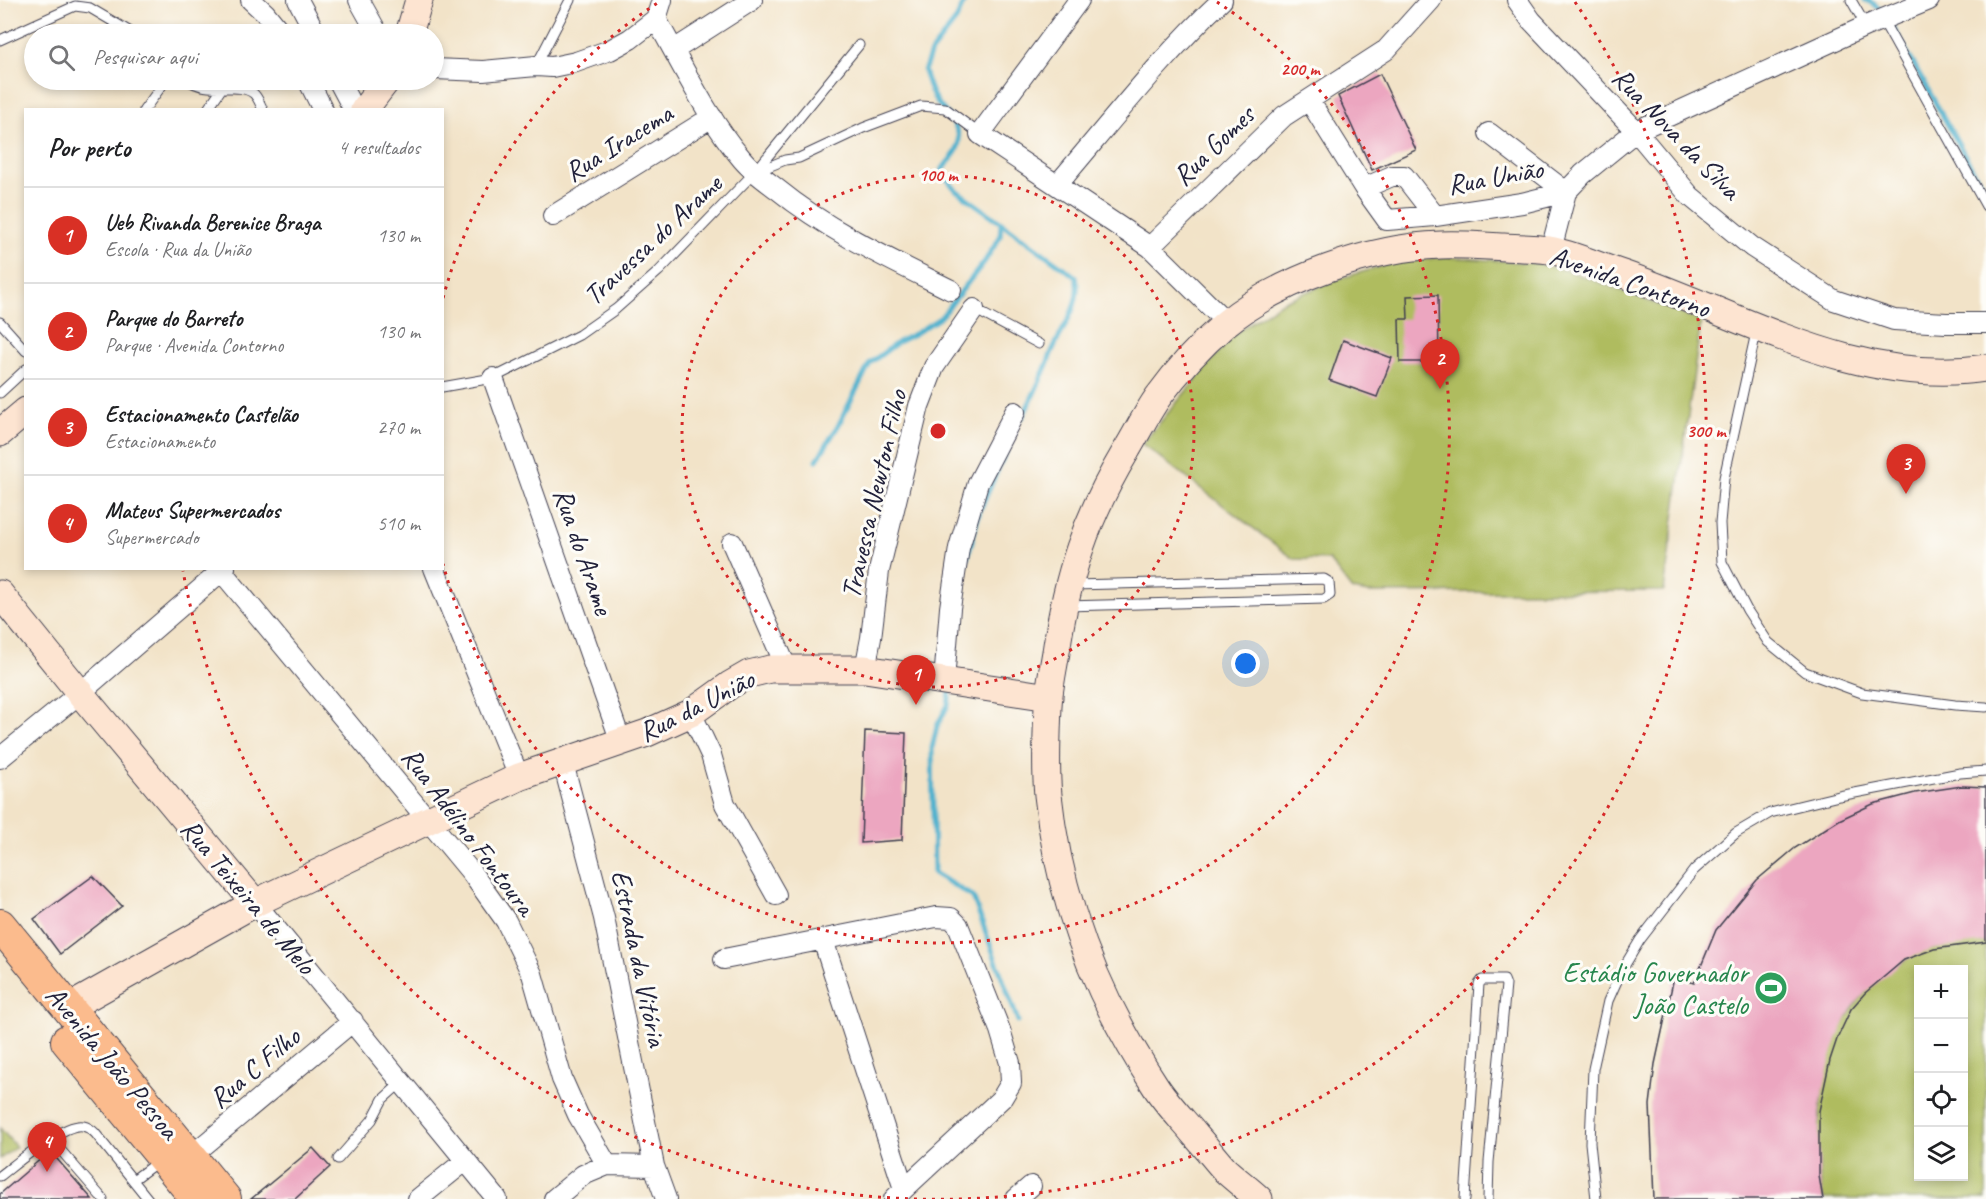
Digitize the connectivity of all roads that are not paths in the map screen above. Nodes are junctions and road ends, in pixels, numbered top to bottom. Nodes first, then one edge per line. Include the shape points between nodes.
1 (251, 0) edge
2 (298, 0) edge
3 (359, 0) edge
4 (418, 0) edge
5 (570, 0) edge
6 (752, 0) edge
7 (1079, 0) edge
8 (1222, 0) edge
9 (1431, 0) edge
10 (1517, 0) edge
11 (1851, 0) edge
12 (1923, 1) edge
13 (659, 9) edge
14 (1882, 19) junction
15 (35, 24) edge
16 (117, 24) edge
17 (274, 24) edge
18 (311, 24) edge
19 (372, 24) edge
20 (412, 24) edge
21 (24, 29) edge
22 (0, 40) edge
23 (859, 45) dead end
24 (674, 50) junction
25 (536, 66) junction
26 (444, 69) edge
27 (158, 90) edge
28 (221, 90) edge
29 (246, 90) edge
30 (313, 90) edge
31 (343, 90) edge
32 (379, 90) edge
33 (1309, 100) junction
34 (145, 108) edge
35 (208, 108) edge
36 (262, 108) edge
37 (322, 108) edge
38 (353, 108) edge
39 (366, 108) edge
40 (712, 117) junction
41 (1636, 131) junction
42 (980, 134) junction
43 (1489, 134) dead end
44 (755, 172) junction
45 (1057, 185) junction
46 (1364, 188) junction
47 (1566, 192) junction
48 (1986, 206) edge
49 (553, 216) dead end
50 (1435, 216) junction
51 (1150, 247) junction
52 (1551, 250) junction
53 (951, 290) dead end
54 (974, 309) joint
55 (0, 322) edge
56 (1227, 323) junction
57 (1986, 323) edge
58 (1757, 326) junction
59 (1039, 344) dead end
60 (24, 349) edge
61 (1986, 368) edge
62 (24, 371) edge
63 (493, 378) junction
64 (444, 387) edge
65 (0, 393) edge
66 (1015, 412) dead end
67 (24, 413) edge
68 (0, 433) edge
69 (732, 543) dead end
70 (221, 570) edge
71 (223, 570) edge
72 (435, 570) edge
73 (0, 594) edge
74 (1066, 595) junction
75 (787, 669) junction
76 (865, 669) junction
77 (951, 682) junction
78 (80, 693) junction
79 (1049, 697) junction
80 (1986, 706) edge
81 (691, 713) junction
82 (621, 742) junction
83 (0, 758) edge
84 (563, 763) junction
85 (1986, 771) edge
86 (519, 777) junction
87 (429, 820) junction
88 (776, 896) dead end
89 (255, 903) junction
90 (0, 925) edge
91 (823, 940) junction
92 (0, 959) edge
93 (724, 959) dead end
94 (68, 1008) junction
95 (353, 1021) junction
96 (402, 1082) junction
97 (51, 1138) junction
98 (177, 1157) junction
99 (338, 1159) dead end
100 (465, 1161) junction
101 (606, 1165) junction
102 (654, 1167) junction
103 (0, 1176) edge
104 (133, 1180) junction
105 (1031, 1186) dead end
106 (899, 1194) edge
107 (103, 1199) edge
108 (148, 1199) edge
109 (197, 1199) edge
110 (225, 1199) edge
111 (418, 1199) edge
112 (496, 1199) edge
113 (554, 1199) edge
114 (666, 1199) edge
115 (1016, 1199) edge
116 (1259, 1199) edge
117 (1466, 1199) edge
118 (1488, 1199) edge
119 (1596, 1199) edge

1 - 17 street
2 - 18 street
3 - 19 street
4 - 20 street
5 - 25 lane
6 - 24 street
7 - 42 street
8 - 45 street
9 - 33 street, Rua Gomes via 1386,50
10 - 41 street, Rua Nova da Silva via 1530,20
11 - 14 lane
12 - 14 street
13 - 24 street
13 - 25 street via 630,39 610,50 576,62
14 - 41 street
14 - 48 lane
15 - 16 lane via 75,6 90,8
21 - 22 lane
23 - 44 lane, Travessa do Arame
24 - 40 street
25 - 26 street via 483,71
27 - 34 lane
28 - 35 lane
29 - 36 lane via 252,92
30 - 37 street
31 - 38 street
32 - 39 street
33 - 46 street, Rua União
33 - 51 street, Rua Gomes via 1267,131
40 - 44 street
40 - 49 street, Rua Iracema
41 - 47 street
41 - 57 street, Rua Nova da Silva via 1690,196 1752,247 1834,300 1894,320
42 - 44 lane via 945,108 921,106 799,158
42 - 45 street
43 - 47 street
44 - 53 street via 805,212 849,239
44 - 63 lane, Travessa do Arame via 659,271 616,309 579,335
45 - 51 street
46 - 50 street, Rua União via 1387,220
46 - 50 street, Rua União via 1404,176
47 - 50 street, Rua União
47 - 52 street
51 - 56 street
52 - 56 street, Avenida Contorno via 1440,245 1366,257 1298,281
52 - 58 street, Avenida Contorno via 1650,283
54 - 59 lane
54 - 76 street, Travessa Newton Filho via 934,367 919,406 879,571
55 - 60 lane
56 - 74 street, Avenida Contorno via 1158,396 1096,504
58 - 61 street, Avenida Contorno via 1817,351 1865,364 1921,372
58 - 80 lane via 1724,478 1720,523 1722,562 1747,610 1768,642 1805,672 1862,693
62 - 65 lane
63 - 64 lane, Travessa do Arame
63 - 82 street, Rua do Arame
66 - 77 street via 978,483 959,548 950,608
67 - 68 street
69 - 75 street
70 - 78 street
71 - 87 street, Rua Adélino Fontoura
72 - 86 street
73 - 78 street, Rua Teixeira de Melo
74 - 74 lane via 1324,599 1331,589 1324,579
74 - 79 street, Avenida Contorno
75 - 76 street, Rua da União
75 - 81 street, Rua da União via 749,674
76 - 77 street, Rua da União
77 - 79 street, Rua da União
78 - 83 street
78 - 89 street, Rua Teixeira de Melo
79 - 116 street, Avenida Contorno via 1048,794 1076,926 1091,968 1158,1090 1225,1169
81 - 82 street, Rua da União
81 - 88 street via 711,755 725,804
82 - 84 street, Rua da União
84 - 86 street, Rua da União
84 - 102 street, Estrada da Vitória via 604,918
85 - 119 lane via 1839,796 1770,813 1736,833 1694,870 1640,940 1608,1001 1593,1069 1590,1143
86 - 87 street, Rua da União
87 - 89 street, Rua da União
87 - 101 street, Rua Adélino Fontoura via 471,872 520,947 532,974 562,1079
89 - 94 street, Rua da União
89 - 95 street, Rua Teixeira de Melo
90 - 94 main road, Avenida João Pessoa
91 - 93 street
91 - 106 street
91 - 106 street via 936,917 951,918 958,925 1000,1030 1012,1074 1008,1091
92 - 98 main road, Avenida João Pessoa
94 - 98 main road, Avenida João Pessoa
95 - 96 street, Rua Teixeira de Melo
95 - 98 street, Rua C Filho
96 - 99 lane via 383,1099 372,1120
96 - 100 street, Rua Teixeira de Melo
97 - 103 lane
97 - 104 lane via 77,1126 90,1128
97 - 107 lane
98 - 104 lane
98 - 109 main road, Avenida João Pessoa
98 - 110 main road, Avenida João Pessoa
100 - 111 street
100 - 112 street, Rua Teixeira de Melo
101 - 102 street
101 - 113 street via 583,1175
102 - 114 street, Estrada da Vitória
104 - 108 lane
105 - 115 street
117 - 118 lane via 1479,984 1482,980 1504,980

